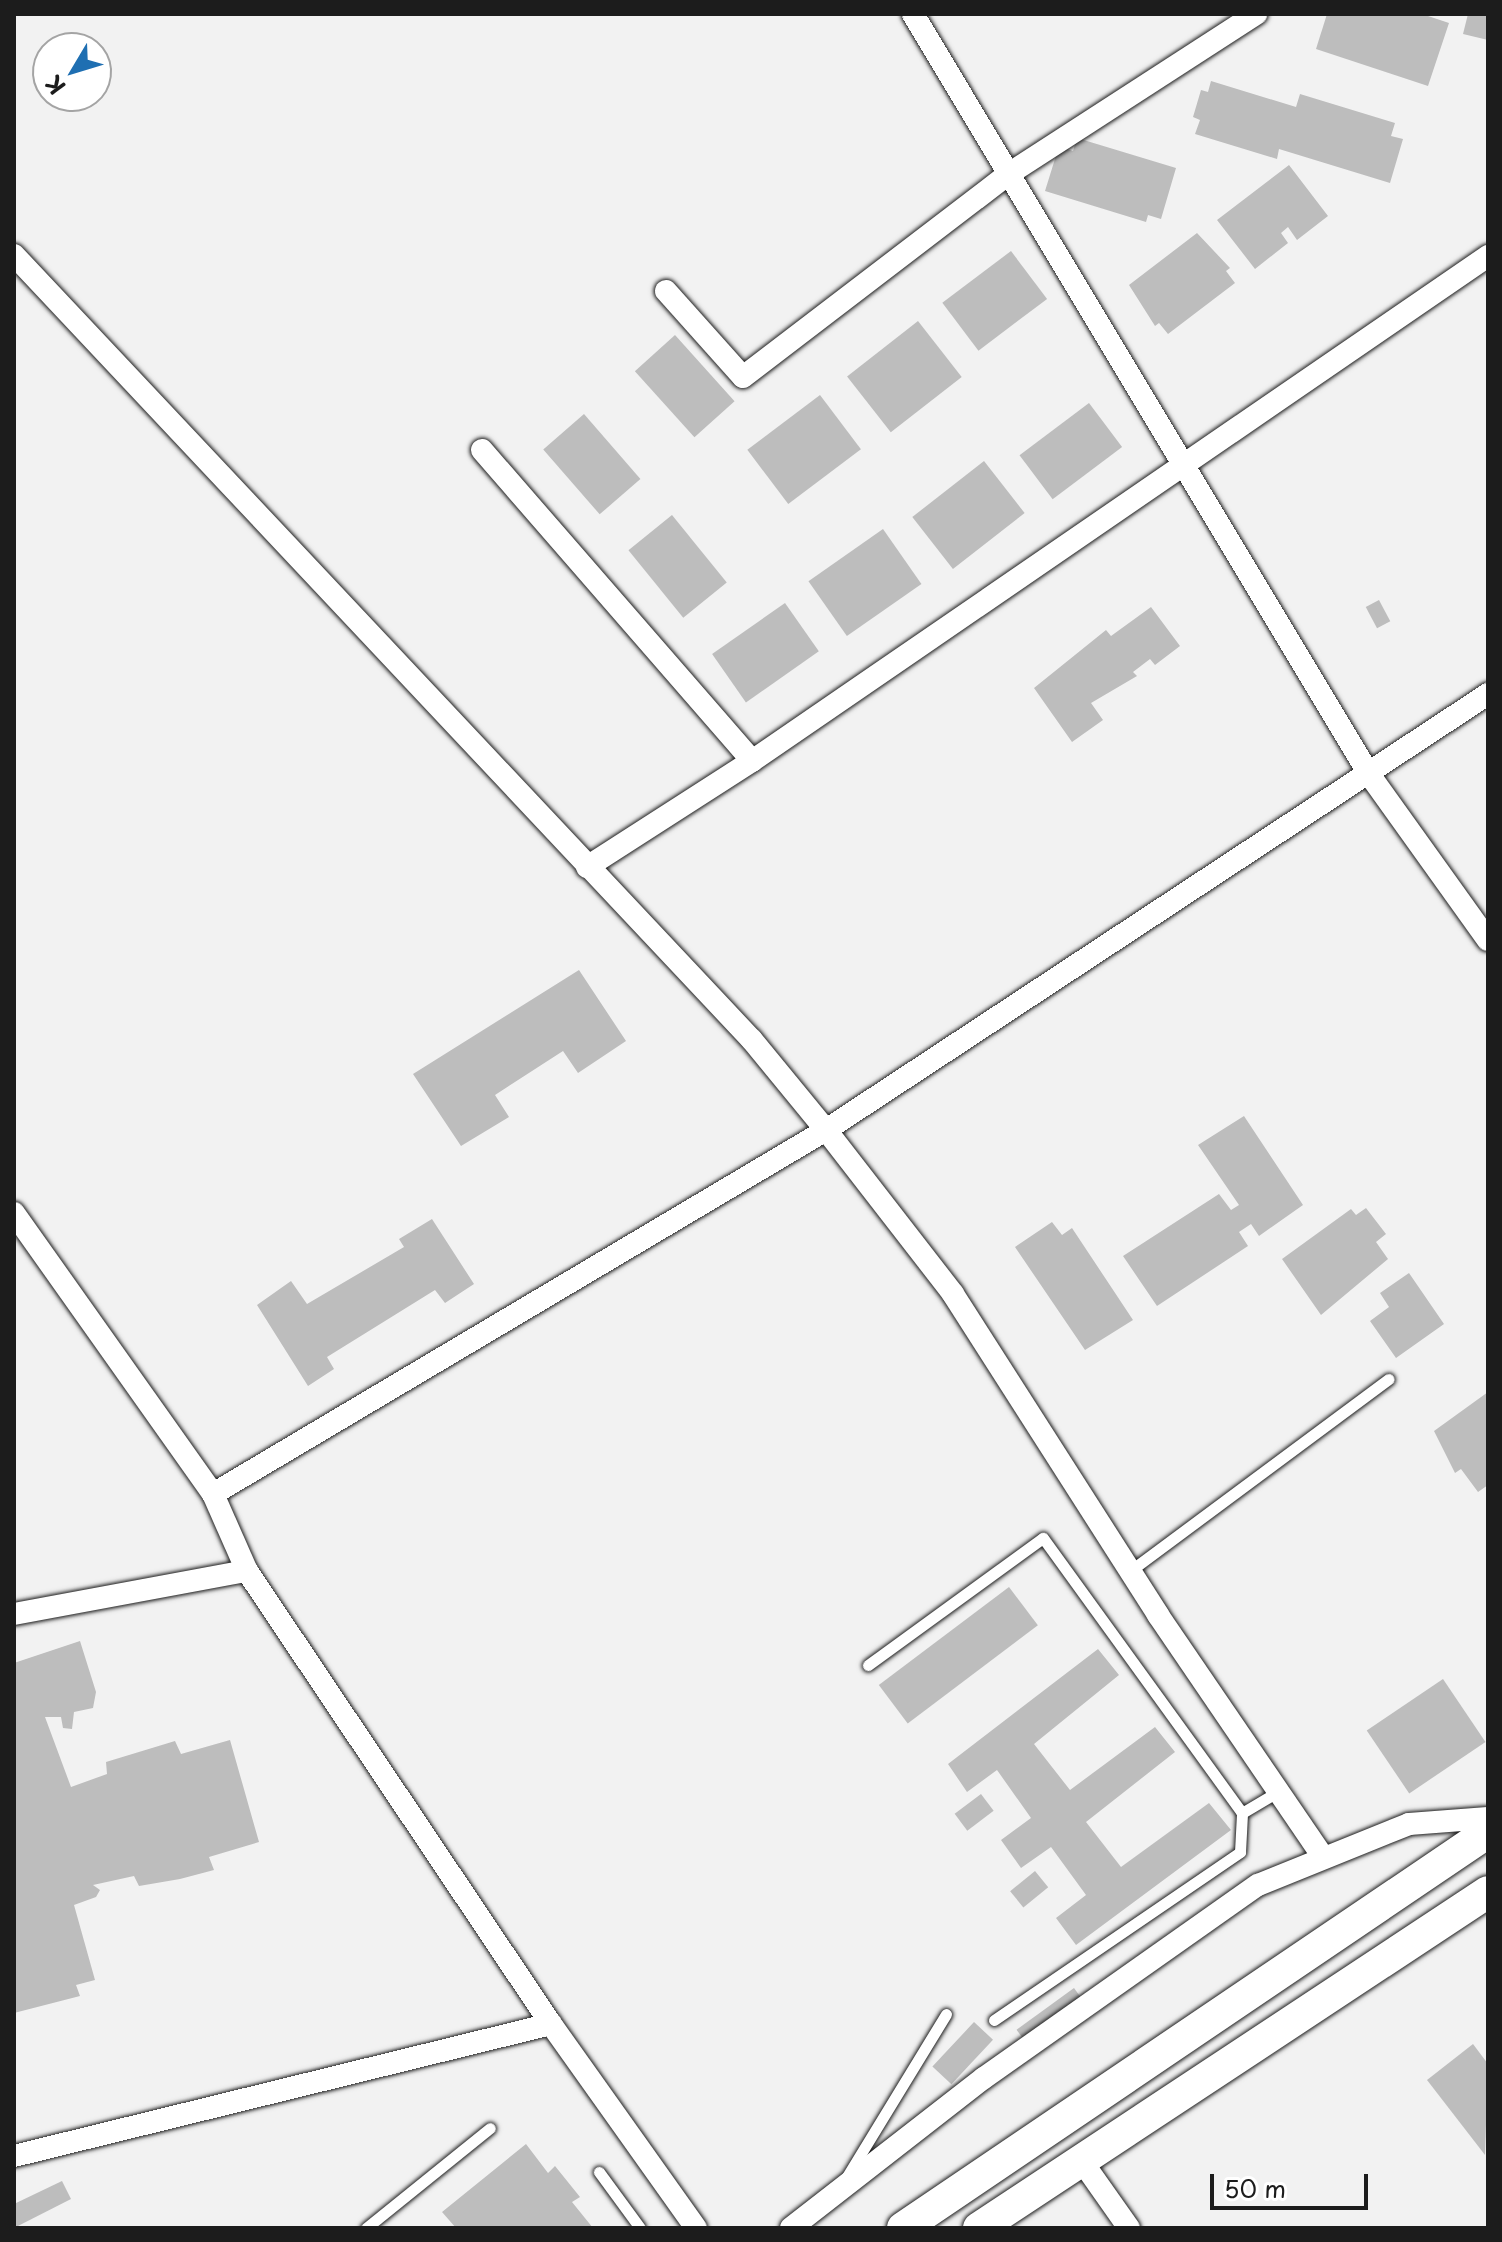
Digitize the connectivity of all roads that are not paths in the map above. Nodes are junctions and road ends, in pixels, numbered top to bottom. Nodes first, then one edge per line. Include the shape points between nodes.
1 (913, 14) edge
2 (1256, 14) edge
3 (1007, 175) junction
4 (14, 255) edge
5 (1488, 256) edge
6 (666, 291) dead end
7 (482, 450) dead end
8 (1185, 465) junction
9 (1488, 694) edge
10 (752, 761) junction
11 (1369, 774) junction
12 (587, 867) junction
13 (1488, 940) edge
14 (826, 1130) junction
15 (14, 1213) edge
16 (1389, 1379) dead end
17 (213, 1494) junction
18 (247, 1571) junction
19 (1130, 1571) junction
20 (14, 1614) edge
21 (868, 1665) dead end
22 (1279, 1791) junction
23 (1242, 1813) junction
24 (1488, 1818) edge
25 (1488, 1832) edge
26 (1322, 1855) junction
27 (1488, 1892) edge
28 (946, 2014) dead end
29 (994, 2020) dead end
30 (551, 2024) junction
31 (490, 2128) dead end
32 (14, 2156) edge
33 (1081, 2160) junction
34 (599, 2172) dead end
35 (838, 2192) junction
36 (366, 2228) edge
37 (640, 2228) edge
38 (696, 2228) edge
39 (791, 2228) edge
40 (903, 2228) edge
41 (979, 2228) edge
42 (1129, 2228) edge

1 - 3 street
2 - 3 street
3 - 6 street via 743,377
3 - 8 street
4 - 12 street
5 - 8 street
7 - 10 street
8 - 10 street
8 - 11 street
9 - 11 street
10 - 12 street
11 - 13 street
11 - 14 street
12 - 14 street via 752,1040
14 - 17 street
14 - 19 street via 953,1294
15 - 17 street
16 - 19 lane
17 - 18 street
18 - 20 street
18 - 30 street
19 - 22 street
21 - 23 lane via 1043,1538
22 - 23 lane
22 - 26 street
23 - 29 lane via 1240,1852
24 - 26 street via 1409,1824
25 - 40 main road
26 - 35 street via 1258,1885 984,2078
27 - 33 main road
28 - 35 lane
30 - 32 street
30 - 38 street
31 - 36 lane
33 - 41 main road
33 - 42 street
34 - 37 lane
35 - 39 street

